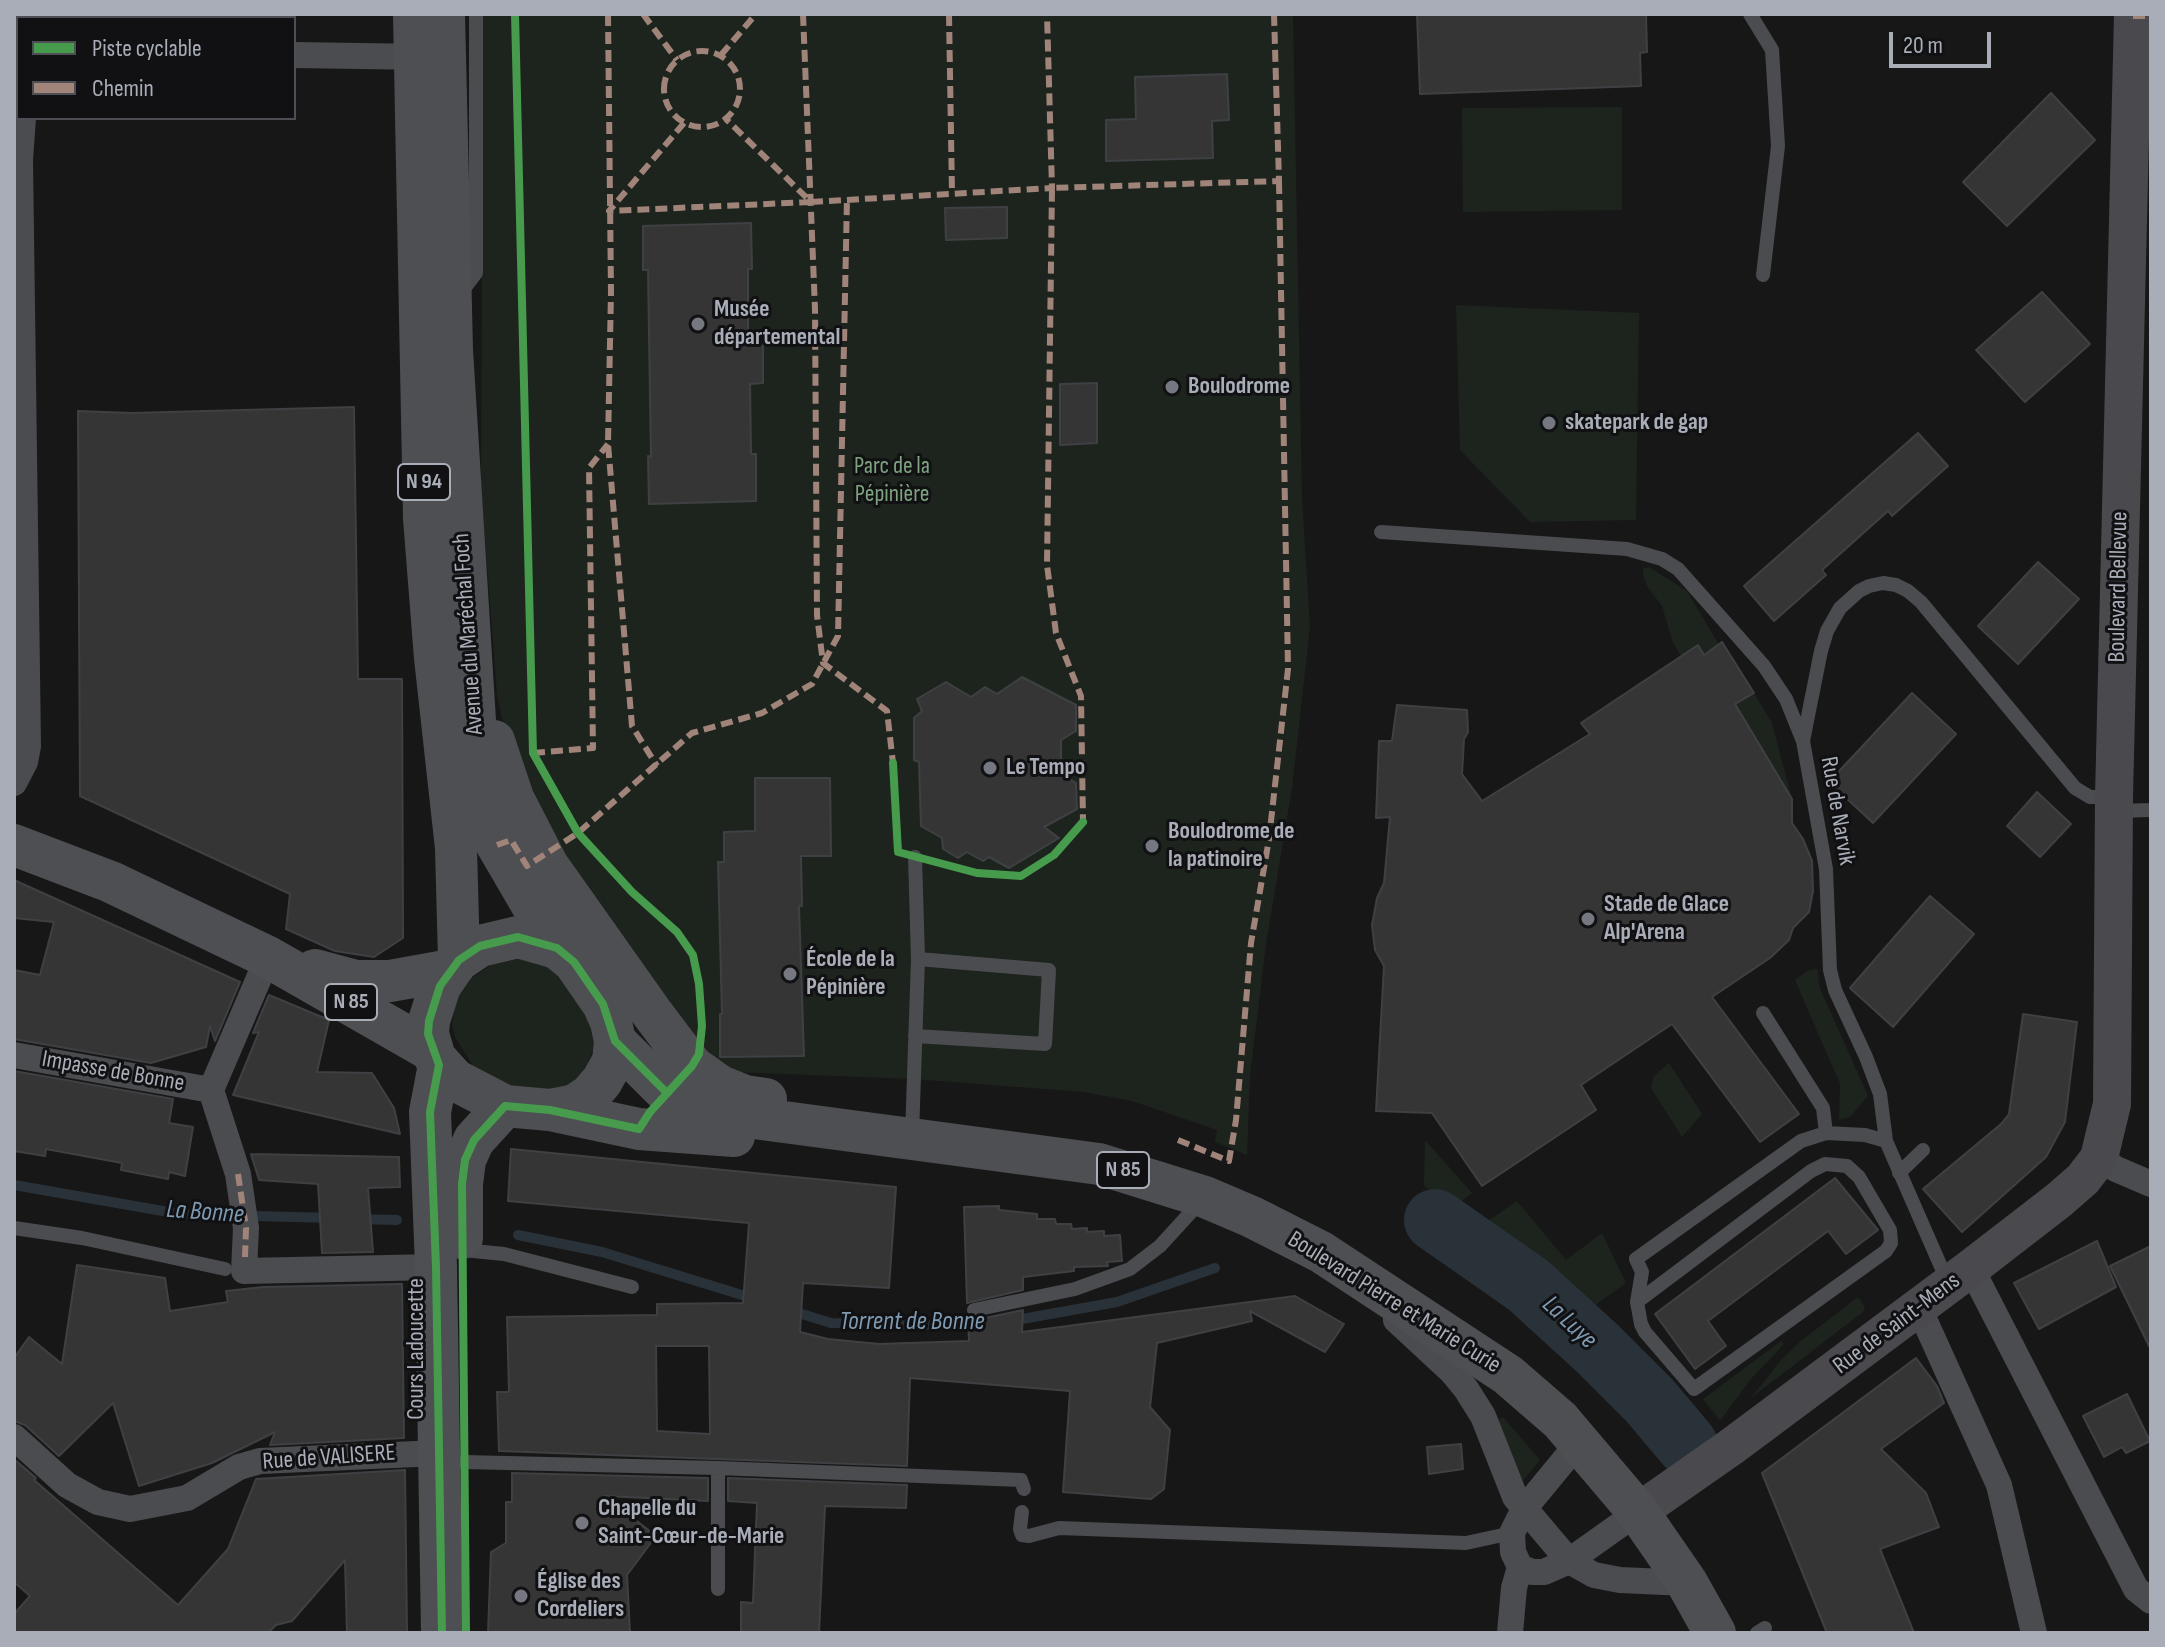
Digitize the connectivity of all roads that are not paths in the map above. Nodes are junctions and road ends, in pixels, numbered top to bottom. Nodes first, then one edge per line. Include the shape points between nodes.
1 (414, 14) edge
2 (444, 14) edge
3 (476, 14) edge
4 (1750, 14) edge
5 (2133, 14) edge
6 (296, 55) edge
7 (430, 57) junction
8 (23, 120) edge
9 (1763, 275) dead end
10 (451, 307) junction
11 (1381, 532) dead end
12 (470, 657) junction
13 (1803, 741) junction
14 (14, 783) edge
15 (2126, 806) edge
16 (14, 814) edge
17 (14, 845) edge
18 (915, 857) dead end
19 (111, 882) junction
20 (557, 948) junction
21 (268, 957) junction
22 (918, 959) junction
23 (455, 965) junction
24 (1763, 1013) dead end
25 (915, 1036) junction
26 (615, 1041) junction
27 (14, 1055) edge
28 (435, 1058) junction
29 (211, 1090) junction
30 (505, 1106) junction
31 (550, 1110) junction
32 (1826, 1133) junction
33 (911, 1139) junction
34 (1886, 1141) junction
35 (1923, 1150) dead end
36 (2099, 1158) junction
37 (1899, 1173) junction
38 (2151, 1184) edge
39 (1205, 1197) junction
40 (14, 1228) edge
41 (1321, 1252) junction
42 (450, 1259) junction
43 (238, 1266) junction
44 (1960, 1276) junction
45 (632, 1287) dead end
46 (1637, 1302) junction
47 (1919, 1308) junction
48 (974, 1310) dead end
49 (14, 1437) edge
50 (1580, 1441) junction
51 (451, 1458) junction
52 (718, 1468) junction
53 (1024, 1489) dead end
54 (1524, 1509) junction
55 (1022, 1512) dead end
56 (1638, 1512) junction
57 (1512, 1533) junction
58 (1569, 1561) junction
59 (1520, 1567) junction
60 (1687, 1583) junction
61 (718, 1589) dead end
62 (2151, 1601) edge
63 (442, 1633) edge
64 (466, 1633) edge
65 (1510, 1633) edge
66 (1715, 1633) edge
67 (2034, 1633) edge

1 - 7 main road, Avenue du Maréchal Foch / N 94
2 - 7 main road, Avenue du Maréchal Foch / N 94
3 - 10 lane via 476,273
4 - 9 lane via 1772,50 1778,146
5 - 15 street, Boulevard Bellevue
6 - 7 street
7 - 10 main road, Avenue du Maréchal Foch / N 94
7 - 23 main road, Avenue du Maréchal Foch / N 94 via 424,518 456,848
8 - 14 street via 28,746
10 - 12 main road, Avenue du Maréchal Foch / N 94
11 - 13 lane via 1627,549 1662,559 1678,569 1764,666 1786,699
12 - 20 main road, Avenue du Maréchal Foch / N 94 via 479,785 487,816 497,845
12 - 33 main road via 513,798 542,854 692,1066 745,1096 874,1117
13 - 15 lane, Rue de Narvik via 1821,651 1834,617 1859,591 1883,583 1896,585 1921,602 2075,788
13 - 34 lane, Rue de Narvik via 1826,869 1830,970 1880,1094
15 - 36 street, Boulevard Bellevue via 2112,1104
16 - 19 main road, N 85 via 54,837
17 - 19 main road, N 85
18 - 22 lane
19 - 21 main road, N 85
20 - 23 main road via 518,937 480,946
20 - 26 main road via 574,962 603,1004
21 - 23 main road, N 85 via 356,981 390,981
21 - 28 main road, N 85
21 - 29 street, Impasse de Bonne
22 - 25 lane
22 - 25 lane via 1049,970 1045,1044
23 - 28 main road via 440,986 429,1021
24 - 32 lane via 1823,1108
25 - 33 lane
26 - 31 main road via 613,1061 590,1095 575,1105
26 - 33 main road, Boulevard Pierre et Marie Curie / N 85 via 667,1093 695,1107
27 - 29 street, Impasse de Bonne
28 - 30 main road via 467,1087
28 - 42 main road, Cours Ladoucette via 430,1112
29 - 43 street, Impasse de Bonne via 238,1174 246,1228
30 - 31 main road
30 - 42 main road, Cours Ladoucette via 474,1140 465,1160
31 - 33 main road, Boulevard Pierre et Marie Curie / N 85 via 639,1129 888,1152
32 - 34 lane
32 - 46 lane via 1801,1141 1636,1259 1642,1272
33 - 39 main road, Boulevard Pierre et Marie Curie / N 85 via 1099,1164
34 - 37 lane, Rue de Narvik
35 - 37 lane
36 - 38 street
36 - 44 street, Rue de Saint-Mens via 2059,1200
37 - 44 lane, Rue de Narvik
39 - 41 main road, Boulevard Pierre et Marie Curie / N 85
39 - 48 lane via 1160,1246 1130,1269 1075,1289
40 - 43 lane
41 - 50 main road, Boulevard Pierre et Marie Curie / N 85 via 1508,1375
41 - 54 street via 1466,1389
42 - 43 street
42 - 45 lane via 504,1254
42 - 51 main road, Cours Ladoucette
44 - 47 street, Rue de Saint-Mens
44 - 62 street via 2136,1589
46 - 46 lane via 1825,1164 1847,1166 1859,1177 1890,1230 1886,1251 1694,1389 1645,1332
47 - 56 street, Rue de Saint-Mens
47 - 67 street via 1999,1485
49 - 51 street, Rue de VALISERE via 61,1492 130,1509 187,1498 239,1467 260,1461
50 - 54 street
50 - 56 main road, Boulevard Pierre et Marie Curie / N 85
51 - 52 lane
51 - 63 main road, Cours Ladoucette
51 - 64 main road, Cours Ladoucette
52 - 53 lane via 1021,1480
52 - 61 lane
54 - 57 street
54 - 58 street
55 - 57 lane via 1020,1529 1029,1536 1059,1528 1466,1543
56 - 58 street
56 - 60 main road, N 85
57 - 59 street
58 - 59 street via 1544,1572
58 - 60 street via 1607,1578
59 - 65 street
60 - 66 main road, N 85

